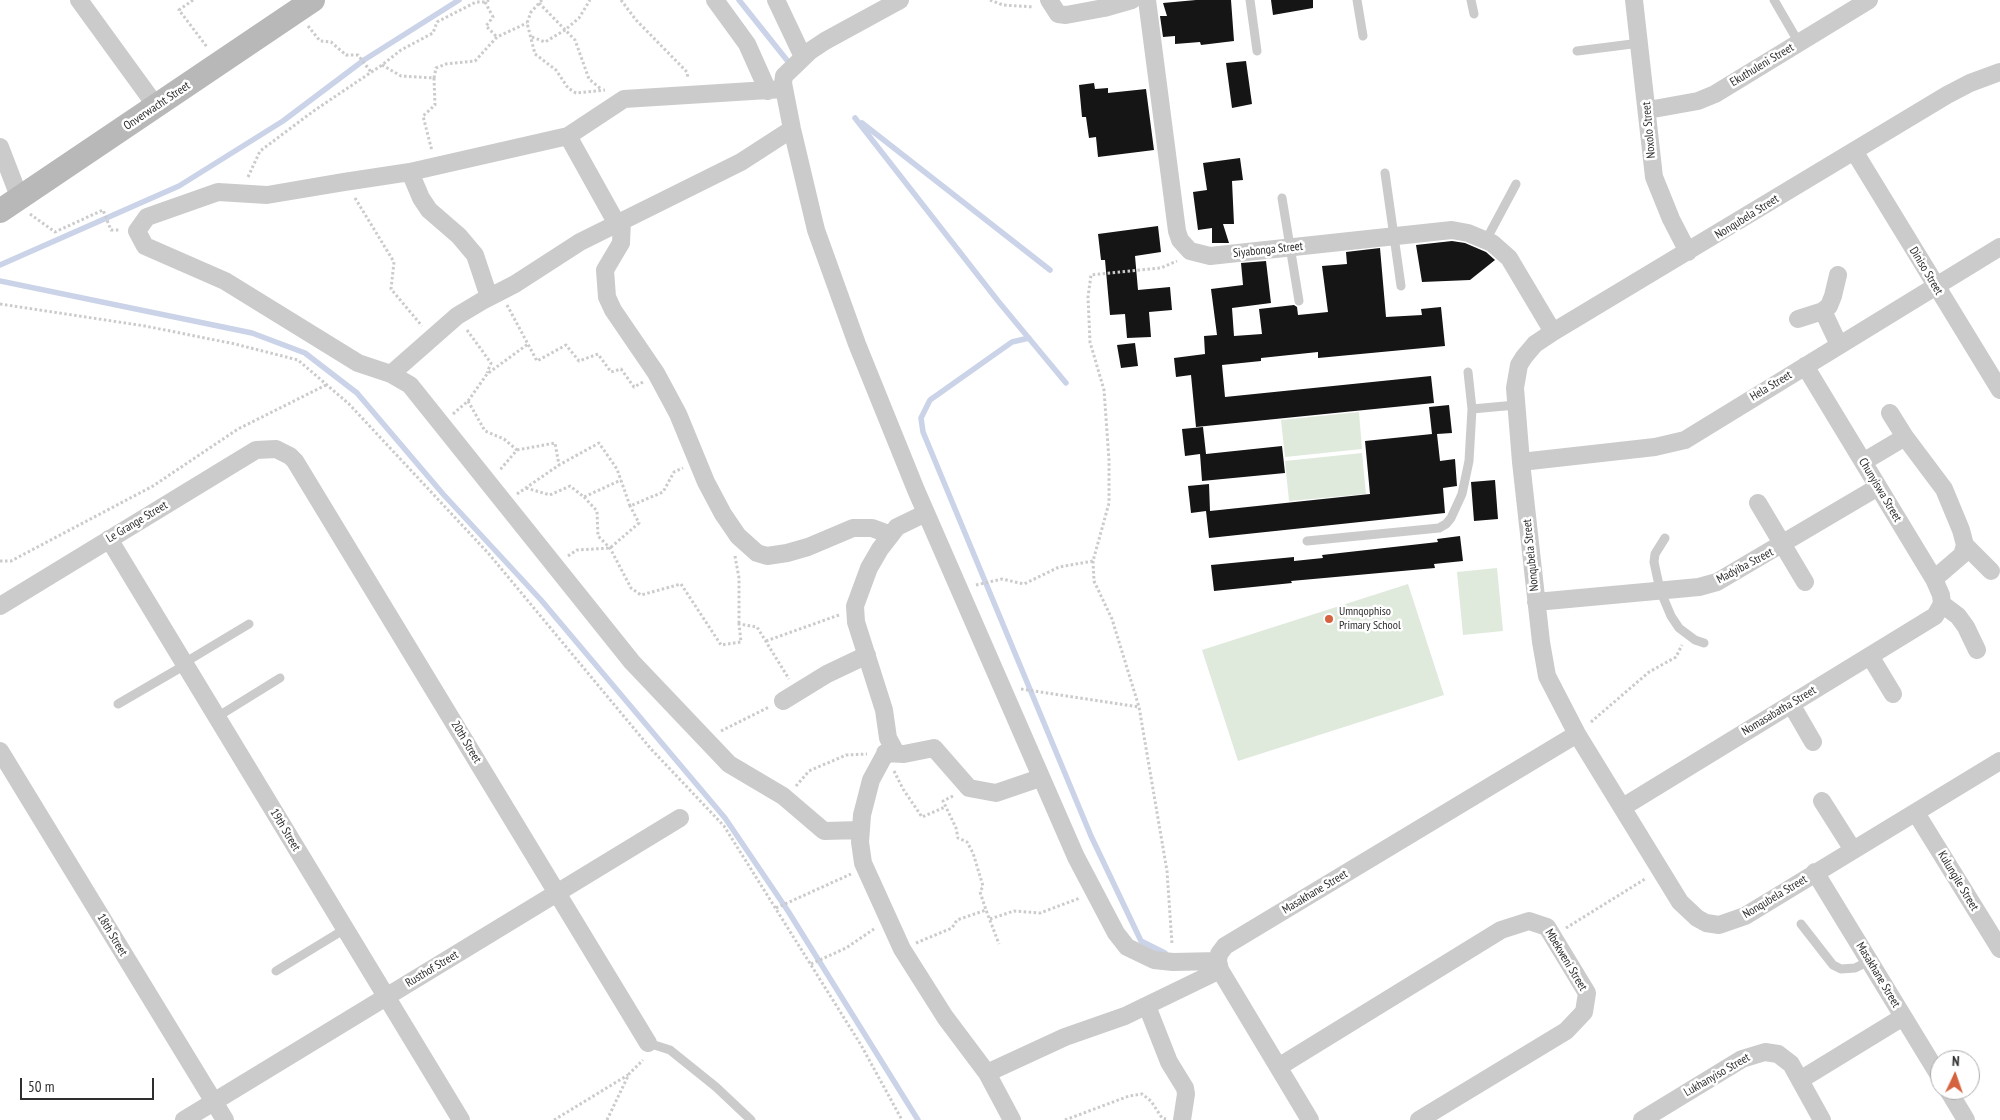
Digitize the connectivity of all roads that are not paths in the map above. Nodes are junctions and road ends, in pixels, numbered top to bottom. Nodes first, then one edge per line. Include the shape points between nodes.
1 (72, 0) edge
2 (79, 0) edge
3 (313, 0) edge
4 (715, 0) edge
5 (776, 0) edge
6 (900, 0) edge
7 (1132, 0) edge
8 (1147, 0) edge
9 (1250, 0) edge
10 (1357, 0) edge
11 (1471, 0) edge
12 (1634, 0) edge
13 (1774, 0) edge
14 (1051, 3) edge
15 (1858, 3) edge
16 (1474, 14) dead end
17 (90, 16) junction
18 (1363, 36) dead end
19 (1640, 43) junction
20 (1799, 43) junction
21 (1257, 51) dead end
22 (1577, 51) dead end
23 (803, 57) junction
24 (2000, 72) edge
25 (776, 90) junction
26 (156, 106) junction
27 (1648, 110) junction
28 (792, 129) junction
29 (568, 136) junction
30 (0, 147) edge
31 (1854, 151) junction
32 (410, 172) junction
33 (1385, 173) dead end
34 (1516, 184) dead end
35 (12, 194) edge
36 (1282, 198) dead end
37 (0, 211) edge
38 (619, 222) junction
39 (1395, 236) junction
40 (1486, 240) junction
41 (2000, 247) edge
42 (1291, 248) junction
43 (1688, 252) junction
44 (1838, 275) dead end
45 (1401, 286) dead end
46 (1936, 286) junction
47 (494, 294) junction
48 (1300, 301) dead end
49 (1823, 312) junction
50 (1798, 319) dead end
51 (1553, 332) junction
52 (1839, 345) junction
53 (1805, 366) junction
54 (1468, 372) dead end
55 (391, 374) junction
56 (2000, 390) edge
57 (1516, 405) junction
58 (1472, 409) junction
59 (1890, 413) dead end
60 (1905, 437) junction
61 (276, 449) joint
62 (1521, 462) junction
63 (1864, 462) junction
64 (1878, 487) junction
65 (1758, 503) dead end
66 (926, 513) junction
67 (891, 535) junction
68 (1665, 538) dead end
69 (109, 540) junction
70 (1307, 541) dead end
71 (1965, 545) junction
72 (1782, 546) junction
73 (1991, 571) dead end
74 (1934, 579) junction
75 (1805, 582) dead end
76 (1660, 590) junction
77 (1536, 602) junction
78 (0, 606) edge
79 (1938, 610) junction
80 (249, 624) dead end
81 (1704, 643) dead end
82 (1978, 650) dead end
83 (867, 655) junction
84 (1870, 656) junction
85 (184, 664) junction
86 (280, 678) dead end
87 (1893, 694) dead end
88 (790, 697) road end
89 (118, 704) dead end
90 (1791, 704) junction
91 (217, 718) junction
92 (1577, 734) junction
93 (1813, 742) dead end
94 (0, 750) edge
95 (887, 754) junction
96 (2000, 761) edge
97 (1040, 778) junction
98 (1822, 801) dead end
99 (1623, 807) junction
100 (1916, 813) junction
101 (680, 818) dead end
102 (861, 830) junction
103 (1853, 850) junction
104 (1815, 872) junction
105 (558, 892) junction
106 (1801, 924) dead end
107 (345, 929) junction
108 (2000, 949) edge
109 (1869, 961) junction
110 (1219, 965) junction
111 (276, 971) dead end
112 (386, 996) junction
113 (1147, 1006) junction
114 (1903, 1017) junction
115 (648, 1043) joint
116 (1930, 1061) edge
117 (1280, 1066) junction
118 (987, 1073) junction
119 (1800, 1080) junction
120 (1954, 1100) edge
121 (214, 1102) junction
122 (184, 1120) edge
123 (224, 1120) edge
124 (461, 1120) edge
125 (751, 1120) edge
126 (1012, 1120) edge
127 (1182, 1120) edge
128 (1310, 1120) edge
129 (1419, 1120) edge
130 (1642, 1120) edge
131 (1822, 1120) edge
132 (1966, 1120) edge

1 - 17 street
2 - 17 street
3 - 26 street, Onverwacht Street
4 - 25 street via 748,44
5 - 23 street
6 - 23 street via 825,41
7 - 14 street via 1074,15 1058,14
8 - 42 street, Siyabonga Street via 1180,240 1190,251 1210,256
9 - 21 lane
10 - 18 lane
11 - 16 lane
12 - 19 street, Noxolo Street
13 - 20 lane
15 - 20 street, Ekuthuleni Street
17 - 26 street
19 - 22 lane
19 - 27 street, Noxolo Street
20 - 27 street, Ekuthuleni Street via 1715,94 1698,101
23 - 25 street via 784,76
24 - 31 street, Nonqubela Street via 1947,95
25 - 28 street
25 - 29 street via 624,100
26 - 35 street, Onverwacht Street
27 - 43 street, Noxolo Street via 1654,177
28 - 38 street via 741,162
28 - 66 street via 816,230 835,287
29 - 32 street
29 - 38 street
30 - 35 street
31 - 43 street, Nonqubela Street
31 - 46 street, Diniso Street
32 - 47 street via 430,210 475,255
32 - 55 street via 266,195 218,192 147,217 137,230 145,246 226,281 358,363
33 - 39 lane
34 - 40 lane
35 - 37 street, Onverwacht Street
36 - 42 lane
38 - 47 street
38 - 67 street via 621,243 605,270 607,297 656,373 723,514 738,536 757,553 768,556 808,547 853,528 872,528
39 - 40 street, Siyabonga Street via 1452,230
39 - 42 street, Siyabonga Street
39 - 45 lane
40 - 51 street, Siyabonga Street via 1509,258
41 - 46 street, Hela Street
42 - 48 lane
43 - 51 street, Nonqubela Street
44 - 49 street via 1833,296
46 - 52 street, Hela Street
46 - 56 street, Diniso Street
47 - 55 street via 458,316
49 - 50 street
49 - 52 street
51 - 57 street, Nonqubela Street via 1535,344 1519,366
52 - 53 street, Hela Street
53 - 62 street, Hela Street via 1685,440 1655,447
53 - 63 street, Chunyiswa Street
54 - 58 lane
55 - 102 street via 410,385 632,662 729,764 783,796 824,831
57 - 58 lane
57 - 62 street, Nonqubela Street
58 - 70 lane via 1470,461 1457,507 1446,524 1439,528
59 - 60 street
60 - 63 street
60 - 71 street via 1944,490
61 - 69 street, Le Grange Street via 256,450
61 - 105 street, 20th Street via 284,451 295,461
62 - 77 street, Nonqubela Street
63 - 64 street, Chunyiswa Street
64 - 72 street, Madyiba Street
64 - 74 street, Chunyiswa Street
65 - 72 street
66 - 67 street via 897,527
66 - 97 street
67 - 83 street via 870,568 854,612
68 - 76 lane via 1658,547 1654,562
69 - 78 street, Le Grange Street
69 - 85 street, 19th Street
71 - 73 street
71 - 74 street via 1962,554
72 - 75 street
72 - 76 street, Madyiba Street via 1717,582
74 - 79 street, Chunyiswa Street via 1941,595
76 - 77 street, Madyiba Street
76 - 81 lane via 1671,616 1687,635
77 - 92 street, Nonqubela Street via 1544,665
79 - 82 street via 1958,616
79 - 84 street, Nomasabatha Street
80 - 85 lane
83 - 88 street
83 - 95 street via 884,710 888,738 895,751
84 - 87 street
84 - 90 street, Nomasabatha Street
85 - 89 lane
85 - 91 street, 19th Street
86 - 91 lane
90 - 93 street
90 - 99 street, Nomasabatha Street
91 - 107 street, 19th Street
92 - 99 street, Nonqubela Street
92 - 110 street, Masakhane Street via 1225,946 1219,954
94 - 121 street, 18th Street
95 - 97 street via 934,748 969,788 996,793
95 - 102 street via 871,780
96 - 100 street, Nonqubela Street
97 - 110 street via 1116,933 1127,947 1154,960
98 - 103 street
99 - 104 street, Nonqubela Street via 1687,911 1706,923 1719,925 1745,916
100 - 103 street, Nonqubela Street
100 - 108 street, Kulungile Street
101 - 105 street, Rusthof Street
102 - 118 street via 863,862 902,949 945,1017
103 - 104 street, Nonqubela Street
104 - 109 street, Masakhane Street
105 - 112 street, Rusthof Street
105 - 115 street, 20th Street
106 - 109 lane via 1833,965 1841,969 1855,968
107 - 111 lane
107 - 112 street, 19th Street
109 - 114 street, Masakhane Street
110 - 113 street
110 - 117 street
112 - 121 street, Rusthof Street
112 - 124 street, 19th Street
113 - 118 street via 1065,1037
113 - 127 street via 1169,1062 1186,1094
114 - 116 street, Masakhane Street
114 - 119 street
115 - 125 lane via 670,1050
117 - 128 street
117 - 129 street, Mbekweni Street via 1501,930 1538,922 1547,926 1586,993 1584,1012 1566,1031
118 - 126 street
119 - 130 street, Lukhanyiso Street via 1791,1064 1778,1054 1754,1054
119 - 131 street, Lukhanyiso Street
120 - 132 street
121 - 122 street, Rusthof Street
121 - 123 street, 18th Street

